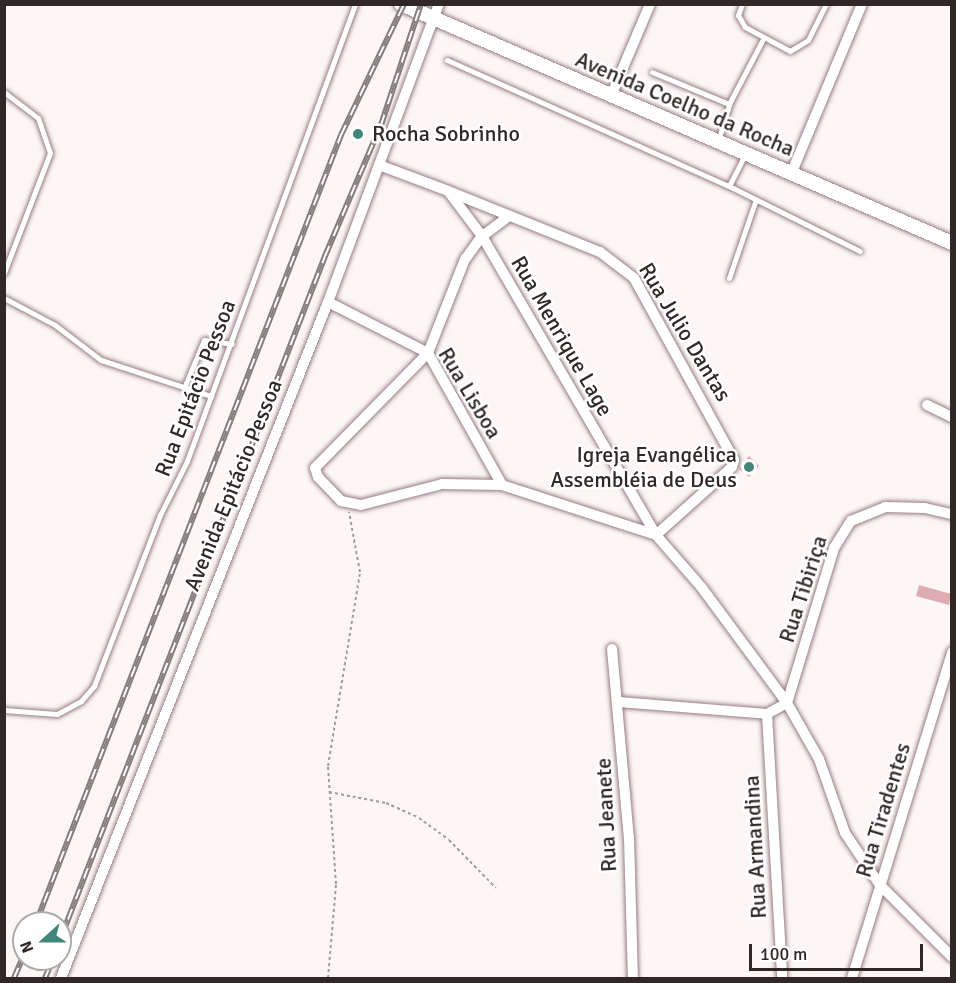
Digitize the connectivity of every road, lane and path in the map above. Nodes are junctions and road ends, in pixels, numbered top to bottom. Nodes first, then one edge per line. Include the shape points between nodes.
1 (355, 4) edge
2 (401, 4) edge
3 (439, 4) edge
4 (650, 4) edge
5 (742, 4) edge
6 (826, 4) edge
7 (862, 4) edge
8 (434, 18) junction
9 (762, 40) junction
10 (447, 60) dead end
11 (652, 72) dead end
12 (4, 92) edge
13 (611, 96) junction
14 (729, 104) junction
15 (718, 142) junction
16 (744, 154) junction
17 (379, 165) junction
18 (792, 172) junction
19 (729, 186) junction
20 (448, 191) junction
21 (756, 199) junction
22 (509, 216) junction
23 (482, 236) junction
24 (951, 243) edge
25 (860, 251) dead end
26 (4, 273) edge
27 (729, 278) dead end
28 (4, 298) edge
29 (328, 302) junction
30 (232, 344) junction
31 (428, 353) junction
32 (184, 388) junction
33 (211, 396) junction
34 (927, 405) dead end
35 (951, 417) edge
36 (502, 485) junction
37 (347, 504) junction
38 (951, 514) edge
39 (656, 535) junction
40 (612, 649) dead end
41 (951, 652) edge
42 (619, 702) junction
43 (787, 703) junction
44 (4, 710) edge
45 (767, 714) junction
46 (329, 792) junction
47 (880, 885) junction
48 (496, 888) dead end
49 (951, 957) edge
50 (61, 978) edge
51 (328, 978) edge
52 (633, 978) edge
53 (782, 978) edge
54 (852, 978) edge

1 - 30 lane, Rua Epitácio Pessoa
2 - 8 main road, Avenida Coelho da Rocha
3 - 8 street, Avenida Epitácio Pessoa
4 - 13 street
5 - 9 lane via 740,21
6 - 9 lane via 800,49 790,51
7 - 18 street
8 - 13 main road, Avenida Coelho da Rocha
8 - 17 street, Avenida Epitácio Pessoa
9 - 14 lane
10 - 19 lane
11 - 14 lane
12 - 26 lane via 38,118 50,153
13 - 15 main road, Avenida Coelho da Rocha
14 - 15 lane
15 - 16 main road, Avenida Coelho da Rocha
16 - 18 main road, Avenida Coelho da Rocha
16 - 19 lane
17 - 20 street, Rua Julio Dantas
17 - 29 street, Avenida Epitácio Pessoa
18 - 24 main road, Avenida Coelho da Rocha
19 - 21 lane
20 - 22 street, Rua Julio Dantas
20 - 23 street, Rua Menrique Lage
21 - 25 lane
21 - 27 lane
22 - 23 street
22 - 39 street, Rua Julio Dantas via 620,262 647,298 733,454 732,467
23 - 31 street via 465,259
23 - 39 street, Rua Menrique Lage
28 - 32 lane via 55,326 101,360
29 - 31 street, Rua Lisboa
29 - 50 street, Avenida Epitácio Pessoa
30 - 32 lane via 204,340
30 - 33 lane, Rua Epitácio Pessoa
31 - 36 street, Rua Lisboa
31 - 37 street via 315,468 322,483
32 - 33 lane
33 - 44 lane, Rua Epitácio Pessoa via 94,686 81,701 57,714
34 - 35 street
36 - 37 street via 442,484 376,502
36 - 39 street
37 - 46 path via 360,572 330,747
38 - 43 street, Rua Tibiriça via 925,508 885,507 860,515 842,532
39 - 43 street, Rua Menrique Lage via 702,588
40 - 42 street, Rua Jeanete
41 - 47 street, Rua Tiradentes
42 - 45 street
42 - 52 street, Rua Jeanete
43 - 45 street
43 - 47 street, Rua Menrique Lage via 819,759 845,833
45 - 53 street, Rua Armandina
46 - 48 path via 386,803 419,818 450,840
46 - 51 path via 336,884
47 - 49 street, Rua Menrique Lage
47 - 54 street, Rua Tiradentes

